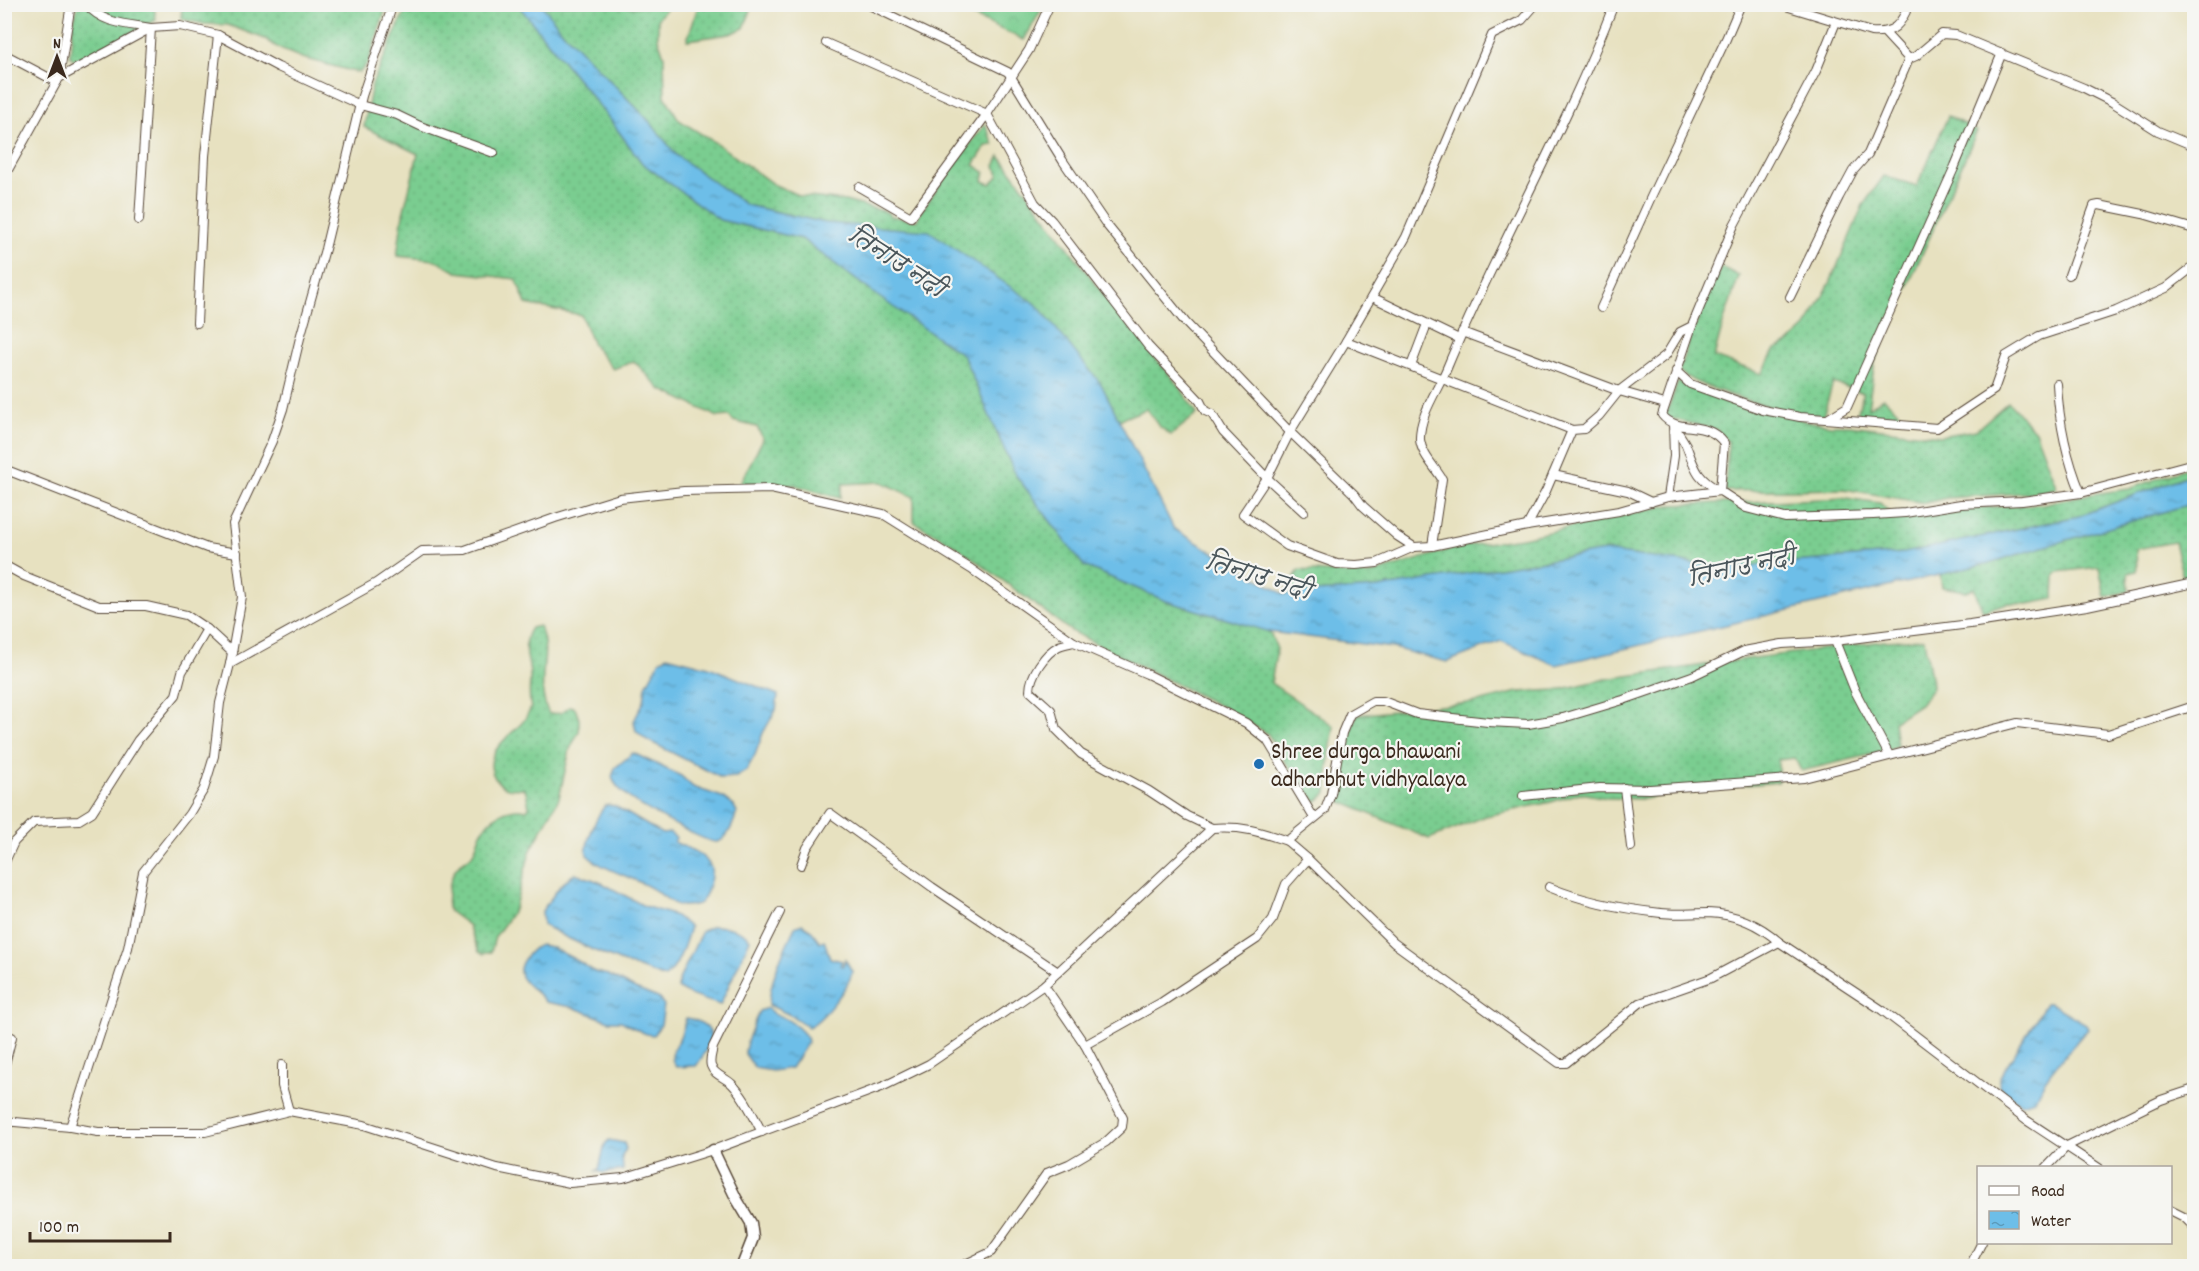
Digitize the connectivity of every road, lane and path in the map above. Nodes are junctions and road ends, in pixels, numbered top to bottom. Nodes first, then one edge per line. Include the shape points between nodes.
1 (70, 4) edge
2 (86, 4) edge
3 (393, 4) edge
4 (867, 4) edge
5 (1050, 4) edge
6 (1536, 4) edge
7 (1614, 4) edge
8 (1741, 4) edge
9 (1779, 4) edge
10 (1909, 4) edge
11 (1836, 22) junction
12 (151, 28) junction
13 (1884, 33) junction
14 (218, 35) junction
15 (826, 43) dead end
16 (2002, 53) junction
17 (4, 54) edge
18 (1909, 59) junction
19 (1011, 77) junction
20 (58, 80) junction
21 (360, 105) junction
22 (987, 114) junction
23 (2194, 146) edge
24 (494, 153) dead end
25 (4, 157) edge
26 (13, 162) junction
27 (4, 177) edge
28 (859, 187) dead end
29 (139, 220) dead end
30 (2194, 229) edge
31 (2194, 266) edge
32 (2069, 274) dead end
33 (1372, 297) junction
34 (1790, 297) dead end
35 (1601, 308) dead end
36 (197, 323) dead end
37 (1427, 324) junction
38 (1692, 326) junction
39 (1460, 335) junction
40 (1346, 341) junction
41 (1411, 366) junction
42 (1676, 371) junction
43 (1443, 378) junction
44 (2057, 384) dead end
45 (1619, 391) junction
46 (1665, 404) junction
47 (1829, 418) junction
48 (1673, 424) junction
49 (1572, 430) junction
50 (1290, 432) junction
51 (2194, 464) edge
52 (4, 469) edge
53 (1553, 475) junction
54 (1267, 478) junction
55 (1720, 491) junction
56 (2081, 493) junction
57 (1668, 497) junction
58 (1651, 502) junction
59 (1304, 512) dead end
60 (1527, 526) junction
61 (1432, 546) junction
62 (1414, 547) junction
63 (237, 553) junction
64 (4, 565) edge
65 (2194, 583) edge
66 (207, 629) junction
67 (1074, 642) junction
68 (1835, 642) junction
69 (233, 653) junction
70 (230, 664) junction
71 (2194, 706) edge
72 (1889, 755) junction
73 (1624, 788) junction
74 (1523, 796) dead end
75 (1314, 818) junction
76 (1212, 828) junction
77 (1287, 841) junction
78 (1631, 846) dead end
79 (1308, 859) junction
80 (4, 864) edge
81 (801, 865) dead end
82 (1549, 887) dead end
83 (780, 912) dead end
84 (1779, 942) junction
85 (1058, 972) junction
86 (1044, 985) junction
87 (12, 1037) dead end
88 (1085, 1045) junction
89 (282, 1065) dead end
90 (4, 1068) edge
91 (2194, 1089) edge
92 (289, 1111) junction
93 (4, 1121) edge
94 (70, 1127) junction
95 (762, 1132) junction
96 (2067, 1146) junction
97 (712, 1150) junction
98 (2047, 1166) edge
99 (2097, 1166) edge
100 (2172, 1211) edge
101 (2194, 1227) edge
102 (1981, 1244) edge
103 (742, 1266) edge
104 (961, 1266) edge
105 (1970, 1266) edge

1 - 20 street
2 - 12 street via 101,18
3 - 21 street
4 - 19 street via 1008,72
5 - 19 street via 1029,50
6 - 33 street via 1522,20 1492,35 1406,237
7 - 39 street via 1593,58
8 - 35 street
9 - 11 street
10 - 13 street via 1896,26
11 - 13 street
11 - 38 street via 1816,71 1734,225
12 - 14 street via 180,26
12 - 20 street
12 - 29 street
13 - 18 street
14 - 21 street
14 - 36 street via 205,156
15 - 22 street
16 - 18 street via 1956,35 1942,34
16 - 23 street via 2084,88 2158,131
16 - 47 street via 1956,166 1847,407
17 - 20 street
18 - 34 street via 1868,154 1853,171
19 - 22 street
19 - 50 street via 1106,224 1186,323
20 - 26 street
21 - 24 street via 398,115
21 - 63 street via 283,409 233,524
22 - 28 street via 911,217
22 - 54 street via 1035,203 1148,346
25 - 26 street
26 - 27 street
30 - 32 street via 2143,214 2094,206
31 - 47 street via 2166,288 2115,311 2039,336 2006,356 1994,390 1937,428
33 - 37 street
33 - 40 street
37 - 39 street
37 - 41 street
38 - 42 street
38 - 45 street via 1680,332 1666,355
39 - 43 street
39 - 45 street
40 - 41 street
40 - 50 street
41 - 43 street
42 - 46 street
42 - 47 street via 1690,384 1763,410
43 - 49 street
43 - 61 street via 1424,416 1420,440 1442,479
44 - 56 street via 2058,418
45 - 46 street
45 - 49 street via 1584,429
46 - 48 street via 1662,415
48 - 55 street via 1693,467 1706,483
48 - 55 street via 1709,430 1724,443
48 - 57 street via 1674,456
49 - 53 street
50 - 54 street
50 - 62 street via 1363,506
51 - 56 street
52 - 63 street via 207,548
53 - 58 street via 1628,491
53 - 60 street
54 - 59 street
54 - 62 street via 1243,514 1287,546 1337,564 1356,565 1377,563
55 - 56 street via 1746,508 1785,518 1905,513
55 - 57 street
57 - 58 street
58 - 60 street
60 - 61 street
61 - 62 street
63 - 69 street via 242,597
64 - 66 street via 99,606 146,606 186,615
65 - 68 street via 2087,606
66 - 69 street
66 - 80 street via 182,672 176,695 138,740 92,812 79,820 34,822 14,842
67 - 70 street via 971,569 883,514 771,489 684,491 620,498 465,550 422,551 376,583
67 - 75 street via 1157,679 1260,733
67 - 76 street via 1058,646 1043,659 1030,682 1030,691 1051,710 1056,729 1081,754
68 - 72 street via 1855,691
68 - 75 street via 1782,644 1744,651 1692,676 1623,700 1528,724 1417,714 1373,701 1350,714 1342,734 1331,794 1325,810
69 - 70 street
70 - 94 street via 220,703 214,756 204,789 143,872 128,948
71 - 72 street via 2108,734 2017,723
72 - 73 street via 1804,778
73 - 74 street
73 - 78 street
75 - 77 street
76 - 77 street via 1252,829
76 - 85 street
77 - 79 street
79 - 84 street via 1394,944 1558,1063 1566,1063 1640,1003 1711,978
79 - 88 street via 1286,884 1273,919 1257,939 1162,1002
81 - 85 street via 807,848 830,813
82 - 84 street via 1622,908 1735,918 1754,923
83 - 95 street via 713,1047 710,1062 711,1068 737,1090
84 - 96 street via 1882,1010 2026,1120
85 - 86 street
86 - 88 street
86 - 95 street via 929,1064 884,1086
87 - 90 street
88 - 104 street via 1123,1118 1122,1127 1106,1142 1047,1173 991,1252
89 - 92 street via 282,1086
91 - 96 street via 2161,1100
92 - 94 street via 205,1132 98,1132
92 - 97 street via 364,1125 497,1168 570,1183 623,1178
93 - 94 street
95 - 97 street
96 - 98 street
96 - 99 street
97 - 103 street via 751,1223 753,1238
100 - 101 street
102 - 105 street

